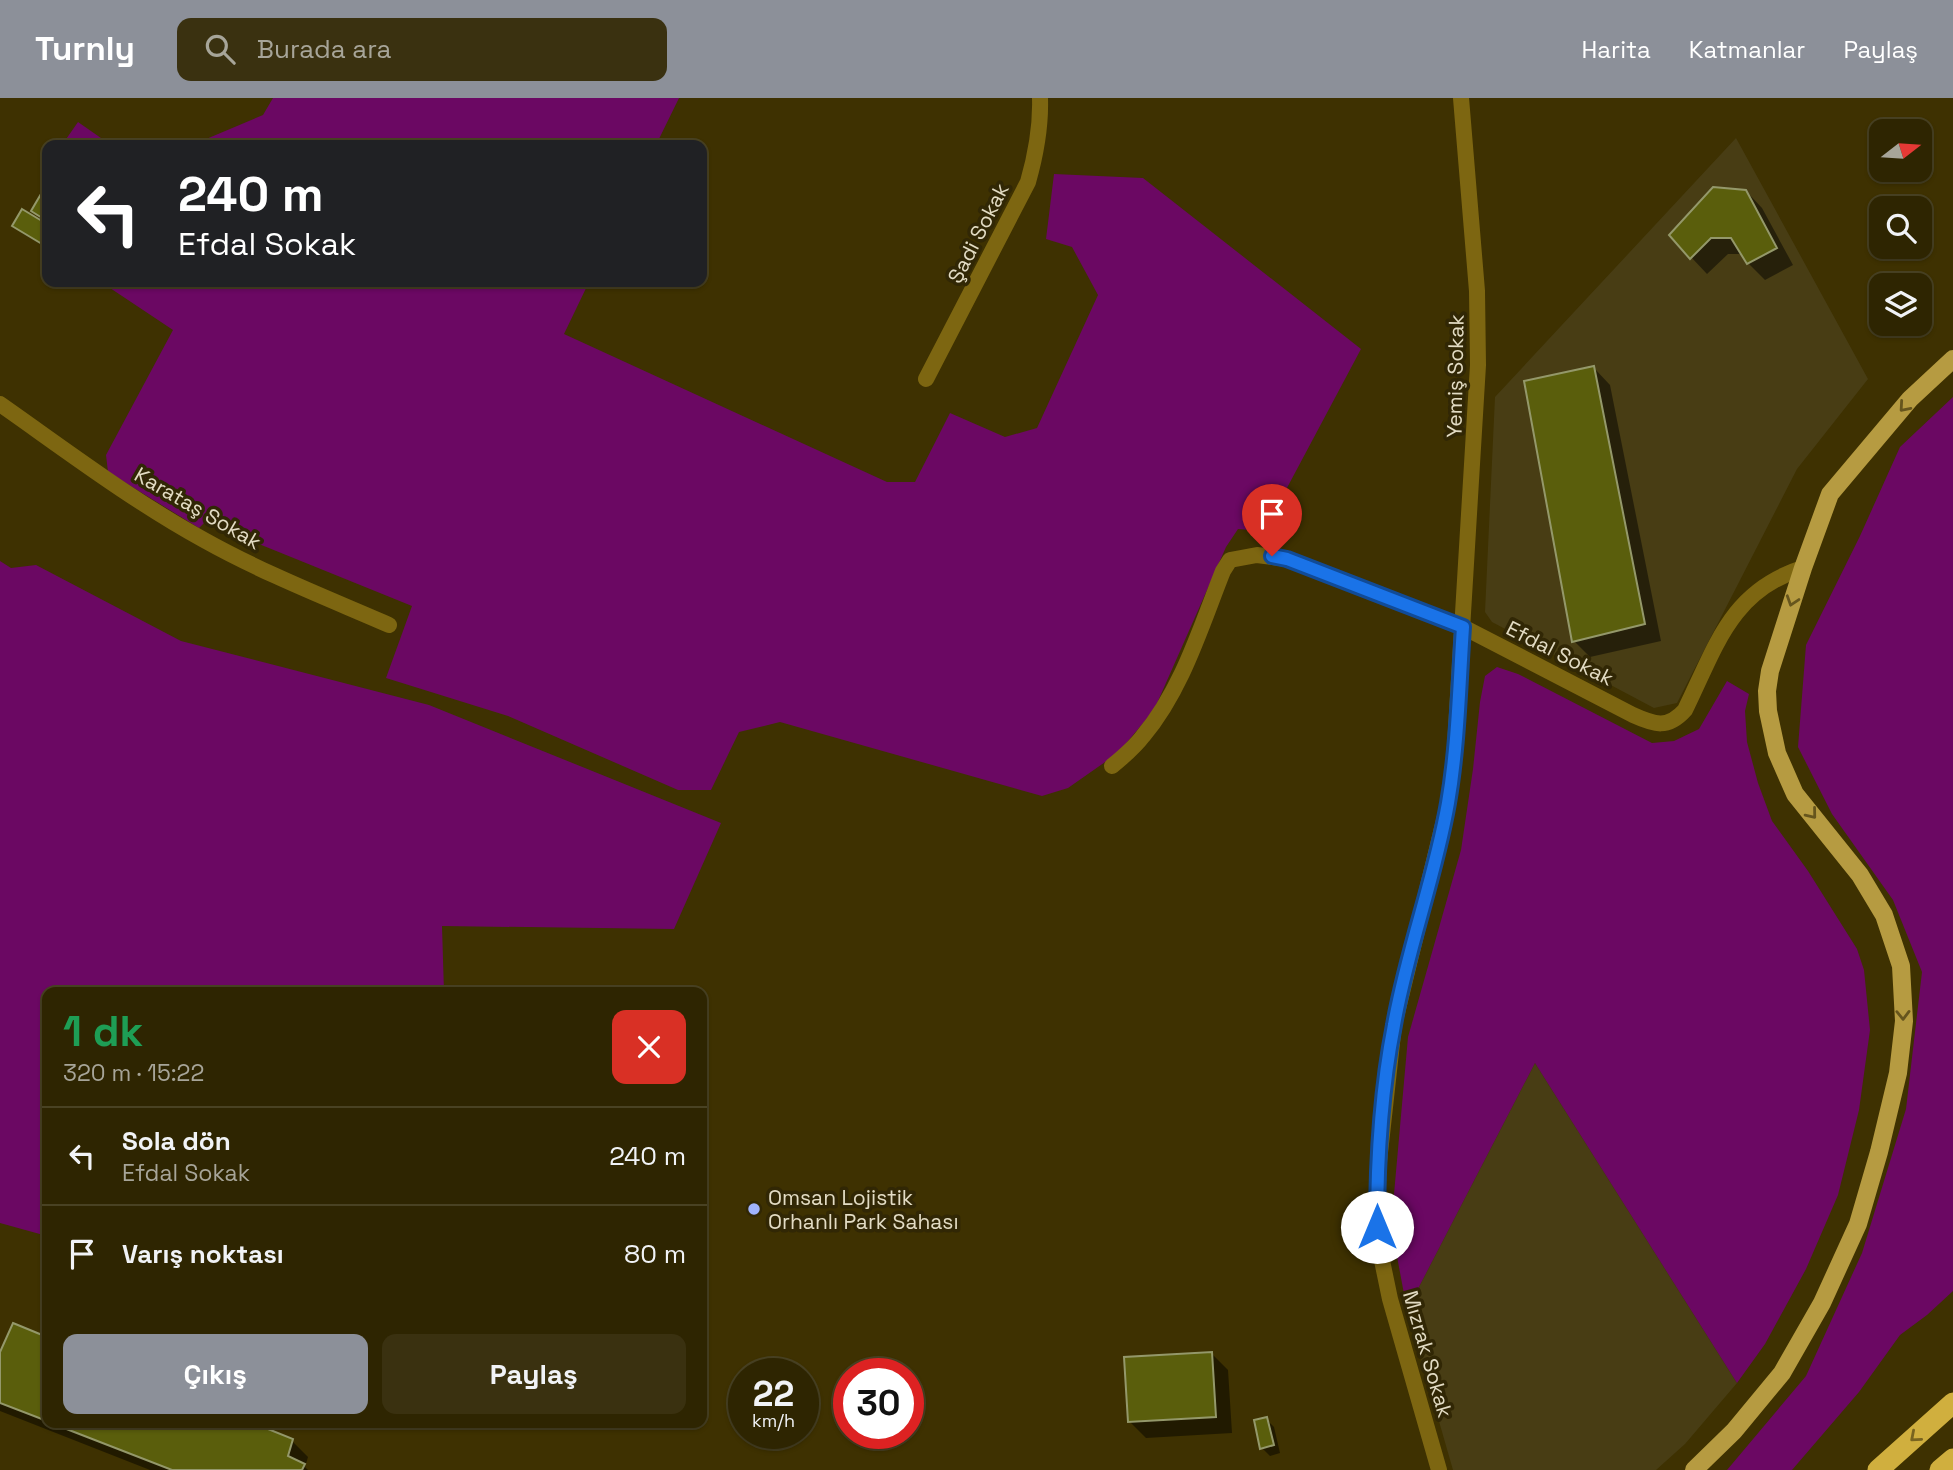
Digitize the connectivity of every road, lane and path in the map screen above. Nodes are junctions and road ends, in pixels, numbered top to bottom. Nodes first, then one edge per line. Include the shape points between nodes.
1 (1040, 98) edge
2 (1461, 98) edge
3 (1953, 359) edge
4 (926, 379) dead end
5 (0, 404) edge
6 (1803, 568) junction
7 (388, 625) dead end
8 (1463, 627) junction
9 (1112, 766) dead end
10 (1953, 1404) edge
11 (1953, 1459) edge
12 (1440, 1470) edge
13 (1694, 1470) edge
14 (1878, 1470) edge
15 (1940, 1470) edge

1 - 4 street, Şadi Sokak via 1040,131 1028,182
2 - 8 street, Yemiş Sokak via 1477,291 1478,365
3 -> 6 main road via 1910,399 1830,494
5 - 7 street, Karataş Sokak via 203,540
6 - 8 street, Efdal Sokak via 1769,582 1743,603 1685,710 1676,720 1663,723 1633,715
6 -> 13 main road via 1770,671 1768,711 1777,753 1795,794 1860,875 1884,915 1901,966 1904,1021 1898,1073 1857,1224 1822,1303 1782,1373
8 - 9 street, Efdal Sokak via 1287,559 1257,555 1230,560 1170,693 1145,735
8 - 12 street, Mızrak Sokak via 1448,804 1394,1025 1377,1180 1377,1227 1390,1298
10 -> 14 highway
11 - 15 highway

